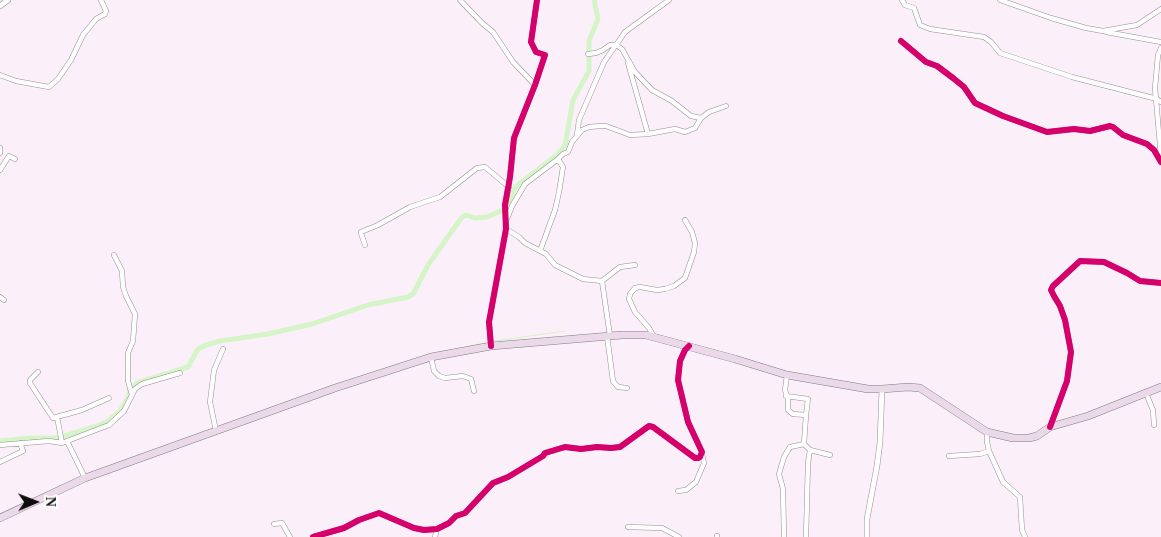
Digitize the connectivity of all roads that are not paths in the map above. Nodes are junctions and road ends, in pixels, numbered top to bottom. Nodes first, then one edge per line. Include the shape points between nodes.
1 (8, 0) edge
2 (101, 0) edge
3 (460, 0) edge
4 (537, 0) edge
5 (669, 0) edge
6 (902, 0) edge
7 (1000, 0) edge
8 (0, 6) edge
9 (1161, 9) edge
10 (1103, 31) junction
11 (901, 41) dead end
12 (1161, 42) edge
13 (616, 45) junction
14 (1161, 48) edge
15 (590, 54) dead end
16 (627, 57) junction
17 (0, 75) edge
18 (535, 85) junction
19 (1159, 100) edge
20 (726, 106) dead end
21 (701, 118) junction
22 (577, 134) junction
23 (648, 134) junction
24 (0, 148) edge
25 (0, 153) edge
26 (1161, 156) edge
27 (15, 159) dead end
28 (558, 159) junction
29 (1161, 162) edge
30 (0, 170) edge
31 (509, 187) junction
32 (685, 220) dead end
33 (506, 227) junction
34 (366, 245) dead end
35 (540, 251) junction
36 (114, 255) dead end
37 (635, 265) dead end
38 (602, 281) junction
39 (1161, 283) edge
40 (609, 336) junction
41 (655, 338) junction
42 (491, 346) junction
43 (689, 346) junction
44 (223, 349) dead end
45 (432, 358) junction
46 (38, 372) dead end
47 (180, 373) dead end
48 (787, 375) junction
49 (1161, 387) edge
50 (627, 388) dead end
51 (882, 389) junction
52 (474, 391) dead end
53 (131, 392) junction
54 (1146, 393) junction
55 (786, 396) junction
56 (109, 398) dead end
57 (806, 415) junction
58 (58, 417) junction
59 (1154, 425) dead end
60 (1050, 427) junction
61 (216, 431) junction
62 (987, 432) junction
63 (63, 440) junction
64 (20, 443) junction
65 (804, 444) junction
66 (0, 445) edge
67 (810, 450) junction
68 (989, 451) junction
69 (702, 452) junction
70 (830, 454) dead end
71 (949, 456) dead end
72 (0, 462) edge
73 (85, 478) junction
74 (678, 491) dead end
75 (0, 518) edge
76 (274, 524) dead end
77 (628, 527) dead end
78 (437, 530) junction
79 (290, 537) edge
80 (313, 537) edge
81 (435, 537) edge
82 (679, 537) edge
83 (784, 537) edge
84 (806, 537) edge
85 (867, 537) edge
86 (1025, 537) edge

1 - 8 street
2 - 17 street via 105,14 96,19 58,79 48,87
3 - 18 street via 493,32 513,62
4 - 18 street via 531,42 536,52 545,54
5 - 13 street via 625,32
6 - 19 street via 914,8 920,25 930,30 984,37 1000,53 1072,78
7 - 10 street via 1051,18
9 - 10 street via 1137,25
10 - 12 street
11 - 29 street via 926,62 938,66 975,103 1047,132 1090,131 1110,126 1147,144
13 - 15 street
13 - 16 street
13 - 22 street via 604,62 579,120
14 - 19 street via 1156,78
16 - 21 street via 635,72 652,90 691,116
16 - 23 street
18 - 31 street via 514,138
19 - 26 street
20 - 21 street
21 - 23 street via 695,128 684,132 675,129
22 - 23 street via 589,127 606,126 630,135
22 - 28 street via 568,152
24 - 25 street
27 - 30 street via 9,156
28 - 33 street via 525,184 512,206
28 - 35 street via 563,167 559,192
31 - 33 street via 505,205
31 - 34 street via 485,167 477,168 440,198 410,208 361,232
32 - 41 street via 695,243 685,278 665,289 640,287 634,288 630,294 635,312
33 - 35 street
33 - 42 street via 489,322
35 - 38 street via 555,266 573,275
36 - 53 street via 134,314 133,341 128,353
37 - 38 street via 620,267
38 - 40 street
39 - 60 street via 1140,281 1104,262 1080,261 1053,286 1065,320 1071,352 1065,389
40 - 41 main road via 646,335
40 - 42 main road
40 - 50 street via 612,381 618,387
41 - 43 main road
42 - 45 main road
43 - 48 main road
43 - 69 street via 680,361 678,380 688,422
44 - 61 street via 214,370 210,402
45 - 52 street via 434,371 439,376 471,379
45 - 61 main road via 335,388
46 - 58 street via 30,383 53,418
47 - 53 street via 142,384
48 - 51 main road
48 - 55 street
49 - 54 main road
51 - 62 main road via 920,388
51 - 85 street via 880,442
53 - 63 street via 124,411 109,425
54 - 59 street via 1153,410
54 - 60 main road
55 - 57 street via 790,413
55 - 57 street via 808,399
56 - 58 street
57 - 65 street
58 - 63 street
60 - 62 main road via 1037,436 1022,438
61 - 73 main road
62 - 68 street
63 - 64 street
63 - 73 street
64 - 66 street
64 - 72 street via 23,451
65 - 67 street
65 - 83 street via 787,450 779,474 783,489
67 - 70 street
67 - 84 street
68 - 71 street
68 - 86 street via 1003,482 1020,497
69 - 74 street via 704,463 696,482 686,490
69 - 78 street via 695,458 651,426 620,447 565,447 545,452 508,477 493,483 465,513
73 - 75 main road
76 - 79 street via 282,523
77 - 82 street via 662,528
78 - 80 street via 414,528 379,514
78 - 81 street

